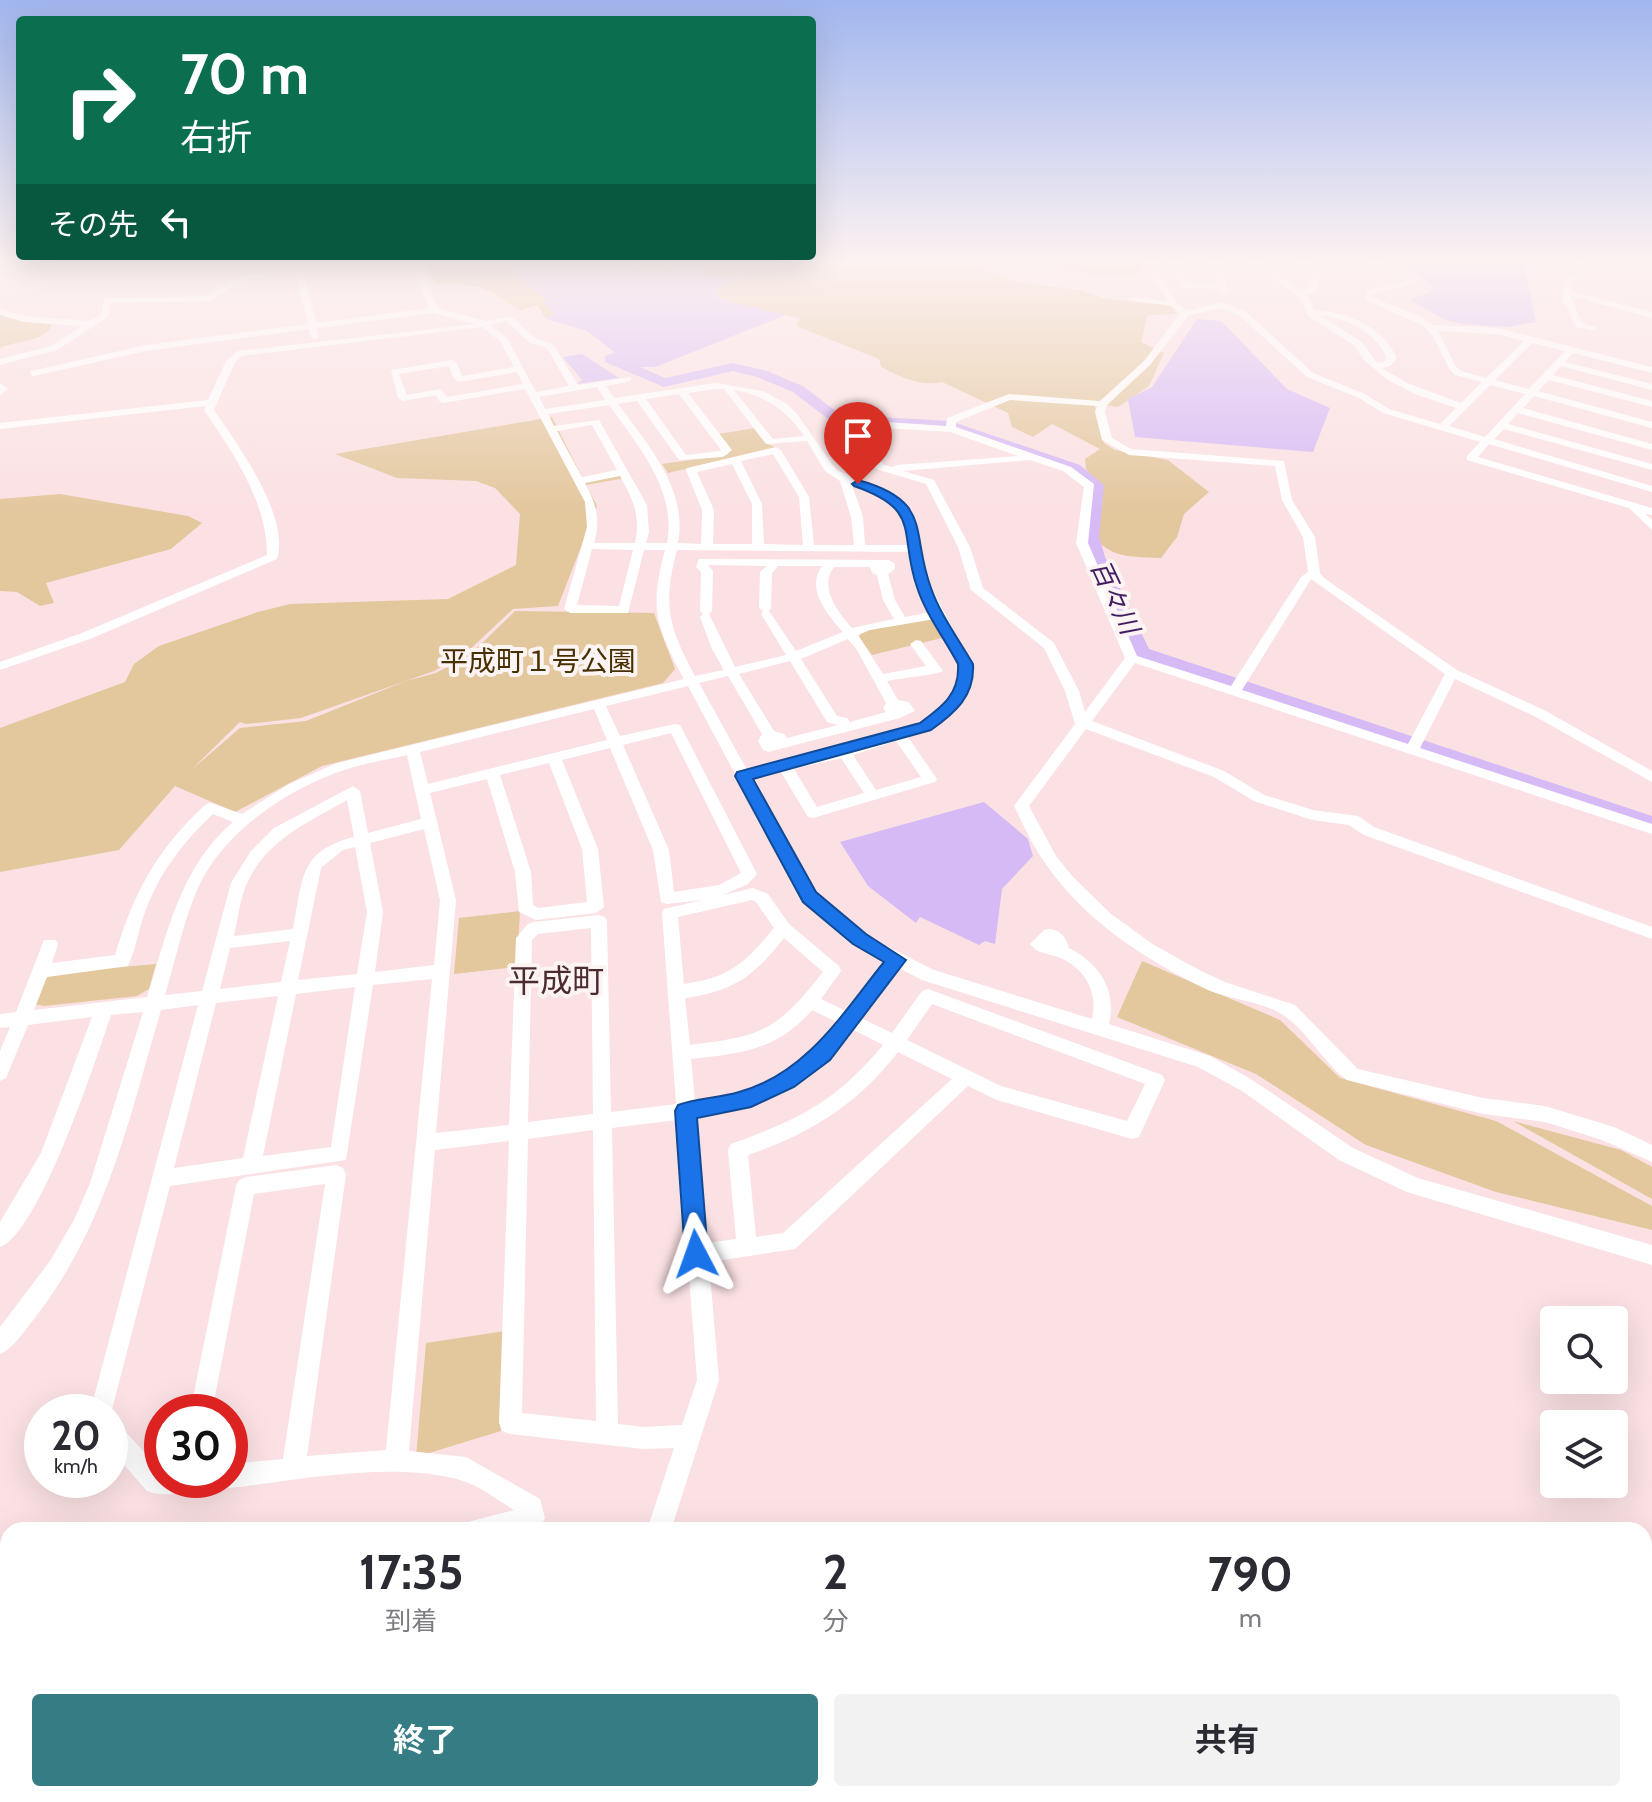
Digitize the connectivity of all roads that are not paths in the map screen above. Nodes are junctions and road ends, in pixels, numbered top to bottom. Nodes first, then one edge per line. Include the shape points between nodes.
1 (61, 343) edge
2 (181, 343) edge
3 (246, 343) edge
4 (320, 343) edge
5 (505, 343) edge
6 (542, 343) edge
7 (545, 343) edge
8 (1162, 343) edge
9 (1275, 343) edge
10 (1358, 343) edge
11 (1382, 343) edge
12 (1443, 343) edge
13 (1527, 343) edge
14 (1546, 343) edge
15 (312, 344) joint
16 (1571, 350) junction
17 (247, 352) junction
18 (510, 352) junction
19 (0, 362) edge
20 (1558, 363) junction
21 (1375, 366) junction
22 (428, 367) junction
23 (520, 369) junction
24 (1652, 370) edge
25 (34, 373) dead end
26 (1546, 376) junction
27 (628, 379) dead end
28 (1488, 381) junction
29 (600, 384) junction
30 (726, 386) junction
31 (1652, 387) edge
32 (575, 388) junction
33 (531, 390) junction
34 (681, 390) junction
35 (440, 392) junction
36 (1531, 393) junction
37 (639, 396) junction
38 (610, 401) junction
39 (211, 403) junction
40 (1102, 404) junction
41 (1652, 404) edge
42 (1464, 407) junction
43 (1516, 409) junction
44 (543, 412) junction
45 (1502, 425) junction
46 (1652, 425) edge
47 (0, 426) edge
48 (1441, 428) junction
49 (552, 429) junction
50 (951, 429) junction
51 (810, 438) junction
52 (1487, 441) junction
53 (1652, 447) edge
54 (1032, 457) junction
55 (734, 458) junction
56 (1652, 467) edge
57 (892, 470) junction
58 (625, 472) junction
59 (845, 480) junction
60 (579, 481) junction
61 (1650, 484) edge
62 (1632, 506) junction
63 (1652, 512) edge
64 (1652, 527) edge
65 (589, 546) junction
66 (640, 546) junction
67 (672, 546) junction
68 (708, 547) junction
69 (758, 547) junction
70 (809, 548) junction
71 (860, 548) junction
72 (915, 549) junction
73 (710, 565) junction
74 (767, 566) junction
75 (825, 566) junction
76 (1314, 574) junction
77 (938, 615) junction
78 (901, 620) junction
79 (849, 634) junction
80 (916, 644) dead end
81 (796, 656) junction
82 (1132, 658) junction
83 (0, 666) edge
84 (732, 671) junction
85 (1452, 673) junction
86 (878, 679) junction
87 (689, 681) junction
88 (1235, 690) junction
89 (598, 703) junction
90 (872, 721) junction
91 (1081, 722) junction
92 (837, 726) junction
93 (900, 736) junction
94 (808, 737) junction
95 (884, 740) junction
96 (615, 742) junction
97 (412, 748) junction
98 (1413, 748) junction
99 (843, 751) junction
100 (554, 757) junction
101 (820, 757) junction
102 (785, 766) junction
103 (492, 773) junction
104 (743, 776) junction
105 (1652, 777) edge
106 (422, 790) junction
107 (873, 796) junction
108 (243, 820) junction
109 (430, 822) junction
110 (1652, 829) edge
111 (362, 840) junction
112 (783, 928) junction
113 (1652, 933) edge
114 (299, 934) junction
115 (223, 943) junction
116 (50, 944) dead end
117 (1061, 952) dead end
118 (896, 960) junction
119 (41, 971) junction
120 (441, 971) junction
121 (366, 980) junction
122 (288, 989) junction
123 (677, 992) junction
124 (208, 998) junction
125 (810, 1001) junction
126 (155, 1003) junction
127 (104, 1009) junction
128 (22, 1018) junction
129 (0, 1021) edge
130 (849, 1023) junction
131 (1099, 1027) junction
132 (895, 1043) junction
133 (682, 1053) junction
134 (0, 1073) edge
135 (966, 1077) junction
136 (685, 1111) junction
137 (603, 1122) junction
138 (518, 1132) junction
139 (426, 1143) junction
140 (1652, 1154) edge
141 (251, 1165) junction
142 (162, 1178) junction
143 (0, 1238) edge
144 (747, 1247) junction
145 (696, 1254) junction
146 (1652, 1255) edge
147 (0, 1343) edge
148 (106, 1394) edge
149 (205, 1394) edge
150 (607, 1433) junction
151 (688, 1436) junction
152 (128, 1452) edge
153 (397, 1461) junction
154 (293, 1470) junction
155 (144, 1471) edge
156 (248, 1474) edge
157 (514, 1522) edge
158 (661, 1522) edge

1 - 19 street
2 - 25 street
3 - 17 street
4 - 15 street
5 - 18 street
6 - 18 street
7 - 32 street
8 - 40 street
9 - 48 street via 1310,375 1390,413
10 - 21 street via 1362,356
11 - 21 street via 1392,356 1390,362
12 - 28 street via 1451,367
13 - 28 street
14 - 16 street
15 - 17 street
16 - 20 street
16 - 24 street
17 - 39 street via 234,357
18 - 23 street
20 - 26 street
20 - 31 street
21 - 42 street via 1414,391
22 - 23 street via 452,363 459,379
22 - 35 street
22 - 35 street via 394,372 403,398
23 - 33 street
26 - 36 street
26 - 41 street
27 - 29 street
28 - 36 street
28 - 42 street
29 - 32 street
29 - 38 street
30 - 34 street
30 - 51 street via 771,395
30 - 51 street via 770,442
32 - 33 street
33 - 35 street via 443,400
33 - 44 street
34 - 37 street
34 - 37 street via 727,450 723,454 683,458
36 - 43 street
36 - 46 street
37 - 38 street
38 - 44 street
38 - 67 street via 670,495 675,518
39 - 47 street
39 - 83 street via 209,410 246,464 275,543 273,557 86,636
40 - 50 street via 1009,397 951,420
40 - 76 street via 1107,440 1129,452 1280,463 1287,500 1309,537
42 - 48 street
43 - 45 street
43 - 53 street
44 - 49 street
45 - 52 street
45 - 56 street
48 - 52 street
49 - 58 street via 595,422
49 - 60 street
50 - 54 street
50 - 57 street via 842,422 865,453
51 - 59 street via 828,468
52 - 61 street
52 - 62 street via 1471,458
54 - 57 street
54 - 82 street via 1067,469 1090,486 1082,543
55 - 68 street via 691,470 708,510
55 - 69 street via 757,504
55 - 70 street via 776,450 804,497
57 - 91 street via 930,482 964,547 977,590 1049,646
58 - 60 street
58 - 66 street via 642,505
59 - 71 street
59 - 72 street via 880,491 901,505 911,519
60 - 65 street via 591,509
61 - 62 street
62 - 63 street
62 - 64 street
65 - 66 street
65 - 66 street via 570,609 624,610
66 - 67 street
67 - 68 street
67 - 87 street via 662,612
68 - 69 street
68 - 73 street
69 - 70 street
70 - 71 street
71 - 72 street
72 - 77 street via 924,588
73 - 74 street
73 - 84 street via 706,614 713,639
74 - 75 street
74 - 81 street via 766,611
75 - 78 street via 879,568
75 - 79 street via 827,606
76 - 85 street
76 - 88 street via 1307,577
77 - 78 street
77 - 93 street via 966,664 961,694 925,727
78 - 79 street
79 - 81 street
79 - 86 street
80 - 86 street via 924,665
81 - 84 street
81 - 92 street
82 - 88 street
82 - 91 street
84 - 87 street
84 - 94 street via 769,734 768,747
85 - 98 street
85 - 105 street via 1541,714
86 - 90 street via 894,709
87 - 89 street
87 - 104 street
88 - 98 street
89 - 96 street
89 - 97 street
90 - 92 street
90 - 95 street
91 - 113 street via 1219,774 1259,798 1312,815 1353,820 1369,831
91 - 140 street via 1021,806 1049,858 1074,888 1130,937 1220,987 1287,1009 1338,1066 1353,1075 1483,1106 1545,1114
92 - 94 street
93 - 95 street
93 - 107 street via 930,779
94 - 101 street
95 - 99 street
96 - 96 street via 661,850 667,898 743,882 749,874 675,728
96 - 100 street
97 - 106 street
97 - 108 street via 321,774
98 - 110 street
99 - 101 street
99 - 107 street
100 - 103 street
100 - 103 street via 590,849 596,907 536,914 525,908 523,872
101 - 102 street
102 - 104 street
102 - 107 street via 813,813
103 - 106 street
104 - 118 street via 809,897 859,939
106 - 109 street
108 - 119 street via 211,808 176,841 144,890 122,961
108 - 126 street via 210,853 193,881
109 - 111 street
109 - 120 street via 448,900
111 - 114 street via 333,848 316,862
111 - 115 street via 353,791 279,832 239,883
111 - 121 street via 375,912
112 - 123 street via 742,976
112 - 123 street via 762,898 753,894 670,913
112 - 125 street via 833,971
114 - 115 street
114 - 122 street
115 - 124 street
116 - 119 street
117 - 131 street via 1091,972 1103,990
118 - 130 street
118 - 131 street via 948,982
119 - 128 street
120 - 121 street
120 - 139 street
121 - 122 street
121 - 141 street via 339,1154
122 - 124 street
122 - 141 street
123 - 133 street
124 - 126 street
124 - 142 street
125 - 130 street
125 - 133 street via 788,1027 765,1040
126 - 127 street
126 - 147 street via 83,1224 47,1284
127 - 128 street
127 - 143 street via 56,1148
128 - 129 street
128 - 134 street
130 - 132 street
130 - 136 street via 822,1054 787,1080 744,1100
131 - 146 street via 1176,1050 1226,1072 1346,1154 1414,1186
132 - 135 street
132 - 135 street via 928,996 1156,1080 1132,1131 997,1092
132 - 144 street via 866,1079 825,1114 792,1132 738,1150
133 - 136 street
135 - 144 street via 788,1242
136 - 137 street
136 - 145 street
137 - 138 street
137 - 138 street via 599,921 534,928 524,938
137 - 150 street
138 - 139 street
138 - 150 street via 510,1423
139 - 153 street
141 - 142 street
142 - 148 street
144 - 145 street
145 - 151 street via 708,1380
149 - 154 street via 246,1186 336,1174
150 - 151 street
151 - 158 street
152 - 155 street
153 - 154 street
153 - 157 street via 466,1469 532,1507 533,1518
154 - 156 street

